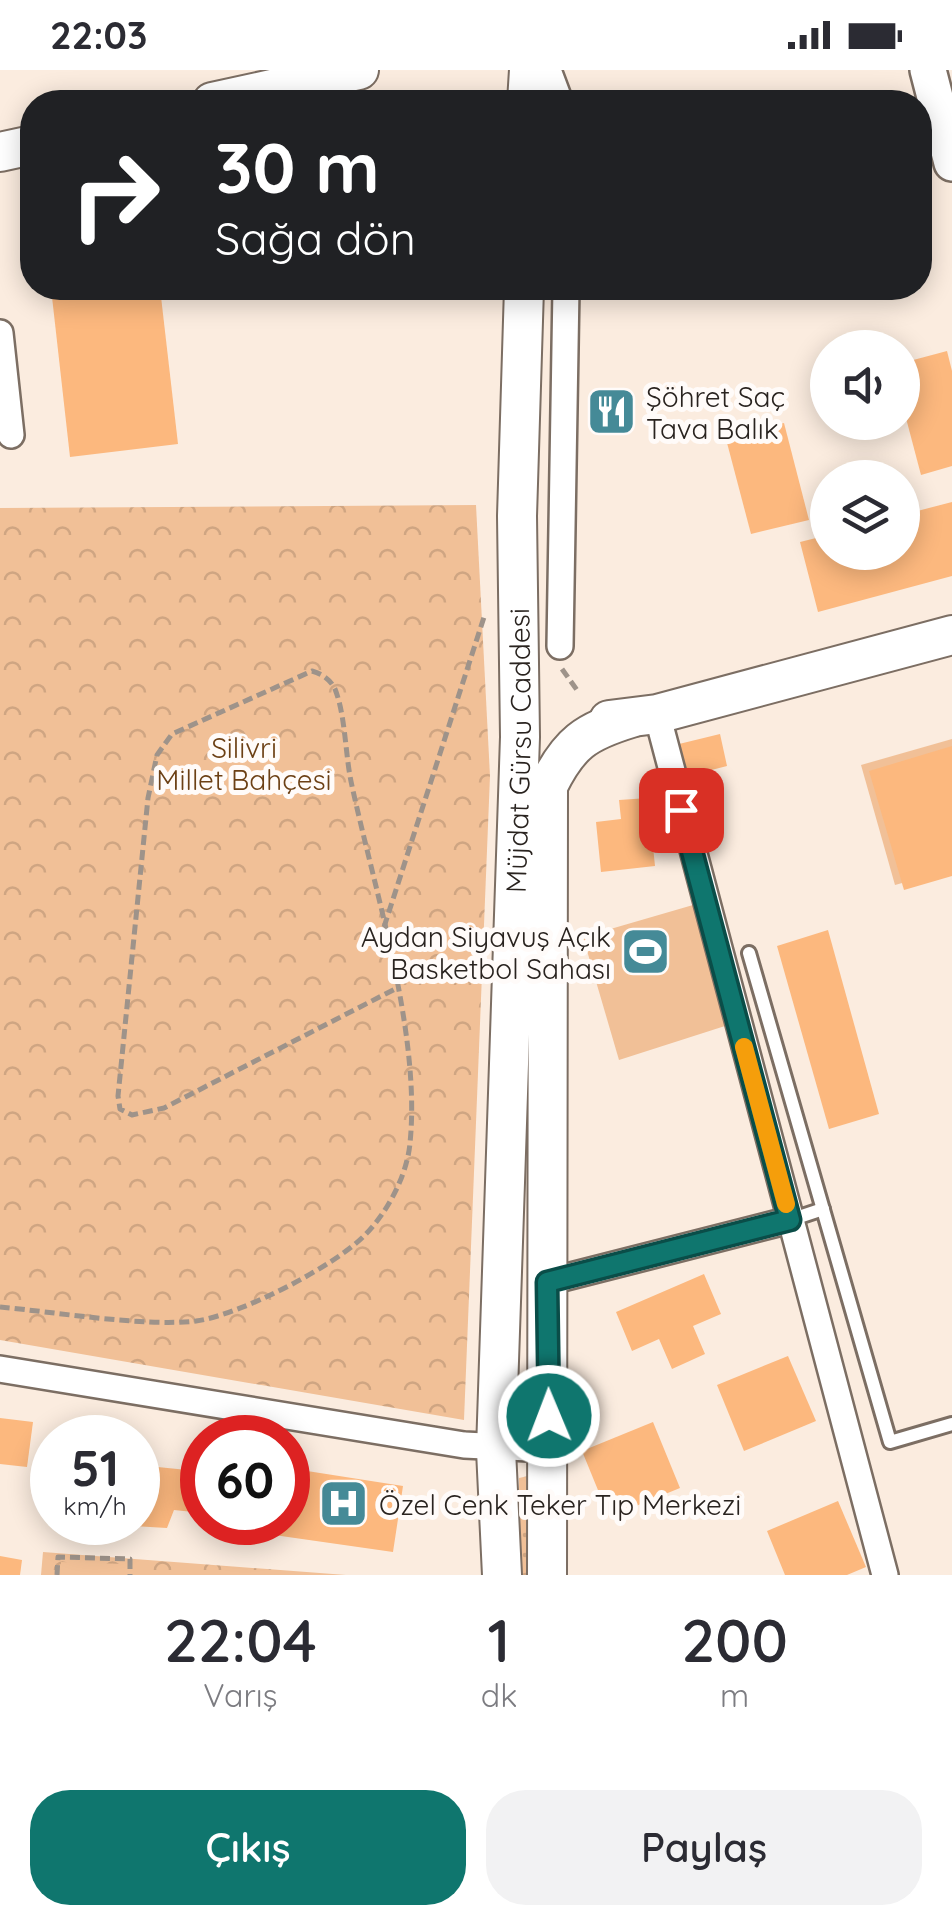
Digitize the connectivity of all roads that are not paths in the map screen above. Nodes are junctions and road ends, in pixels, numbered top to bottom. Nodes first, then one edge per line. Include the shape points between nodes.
1 (359, 70) edge
2 (928, 70) edge
3 (267, 90) edge
4 (952, 164) edge
5 (524, 300) edge
6 (566, 300) edge
7 (0, 333) edge
8 (11, 436) dead end
9 (952, 635) edge
10 (560, 646) dead end
11 (644, 716) junction
12 (518, 767) junction
13 (749, 953) dead end
14 (823, 1209) junction
15 (790, 1220) junction
16 (547, 1282) junction
17 (0, 1369) edge
18 (952, 1424) edge
19 (550, 1449) junction
20 (496, 1450) junction
21 (502, 1575) edge
22 (547, 1575) edge
23 (885, 1575) edge

1 - 3 main road
2 - 4 street
5 - 12 main road, Müjdat Gürsu Caddesi
6 - 10 street
7 - 8 street
9 - 11 main road
11 - 12 main road via 566,724
11 - 15 street
11 - 16 main road, Müjdat Gürsu Caddesi via 607,726 566,750 548,786
12 - 20 main road, Müjdat Gürsu Caddesi
13 - 14 lane
14 - 15 lane
14 - 18 lane via 890,1442
15 - 16 street
15 - 23 street
16 - 19 main road, Müjdat Gürsu Caddesi
17 - 20 street
19 - 20 street
19 - 22 main road, Müjdat Gürsu Caddesi
20 - 21 main road, Müjdat Gürsu Caddesi

